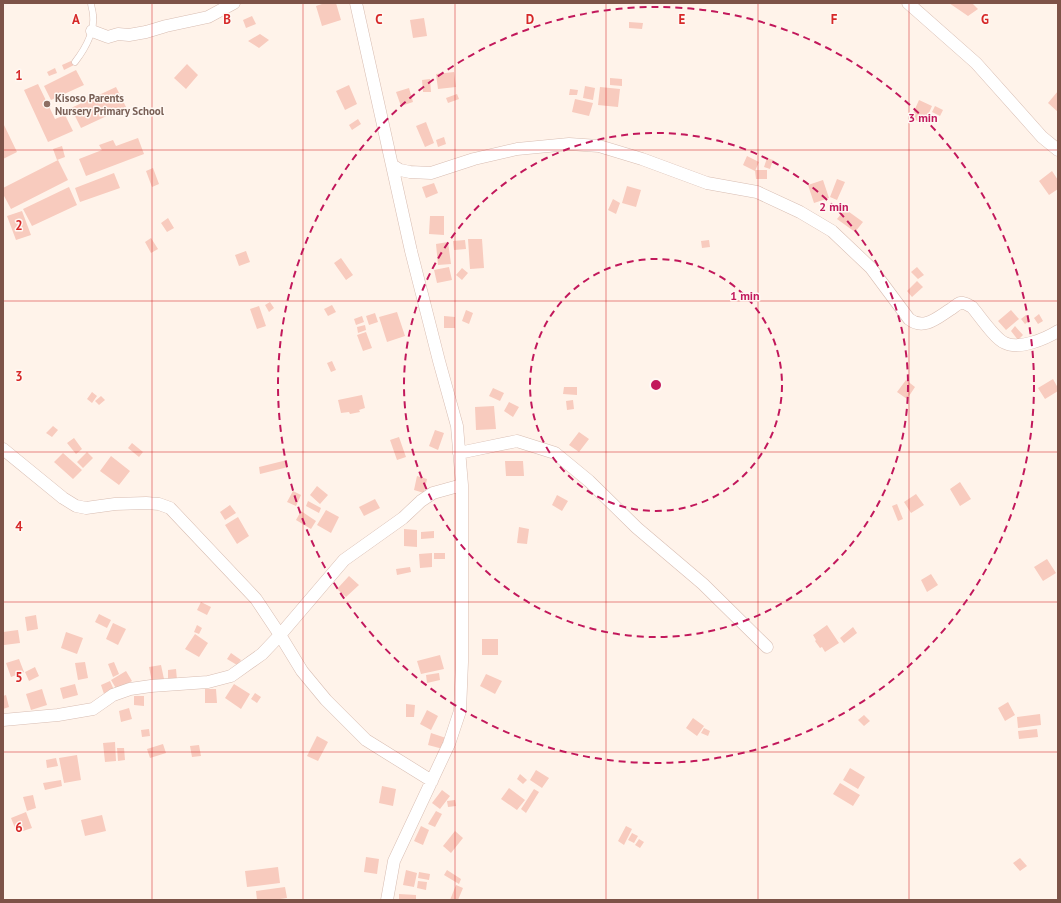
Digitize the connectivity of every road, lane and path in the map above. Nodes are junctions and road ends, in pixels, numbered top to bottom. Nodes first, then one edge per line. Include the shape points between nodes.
1 (91, 3) edge
2 (234, 3) edge
3 (356, 3) edge
4 (908, 3) edge
5 (92, 31) junction
6 (76, 62) dead end
7 (1058, 150) edge
8 (392, 164) junction
9 (1058, 331) edge
10 (3, 449) edge
11 (459, 452) junction
12 (462, 485) junction
13 (280, 635) junction
14 (767, 647) dead end
15 (3, 720) edge
16 (432, 781) junction
17 (387, 900) edge

1 - 5 lane
2 - 5 street via 208,17 146,32 108,37
3 - 8 street
4 - 7 street via 976,63 1042,137
5 - 6 lane via 86,48
8 - 9 street via 400,170 431,173 516,149 569,144 599,146 707,183 757,192 800,212 832,231 870,268 913,323 933,321 960,303 972,307 1004,343 1016,346 1039,340
8 - 11 street via 411,251 457,426
10 - 13 street via 76,506 86,508 146,503 170,508 256,599
11 - 12 street
11 - 14 street via 517,441 555,453 703,584
12 - 13 street via 433,493 344,560
12 - 16 street via 460,711 450,744
13 - 15 street via 262,654 231,676 208,682 130,689 113,695 93,709
13 - 16 street via 302,671 326,700 366,740
16 - 17 street via 394,861

